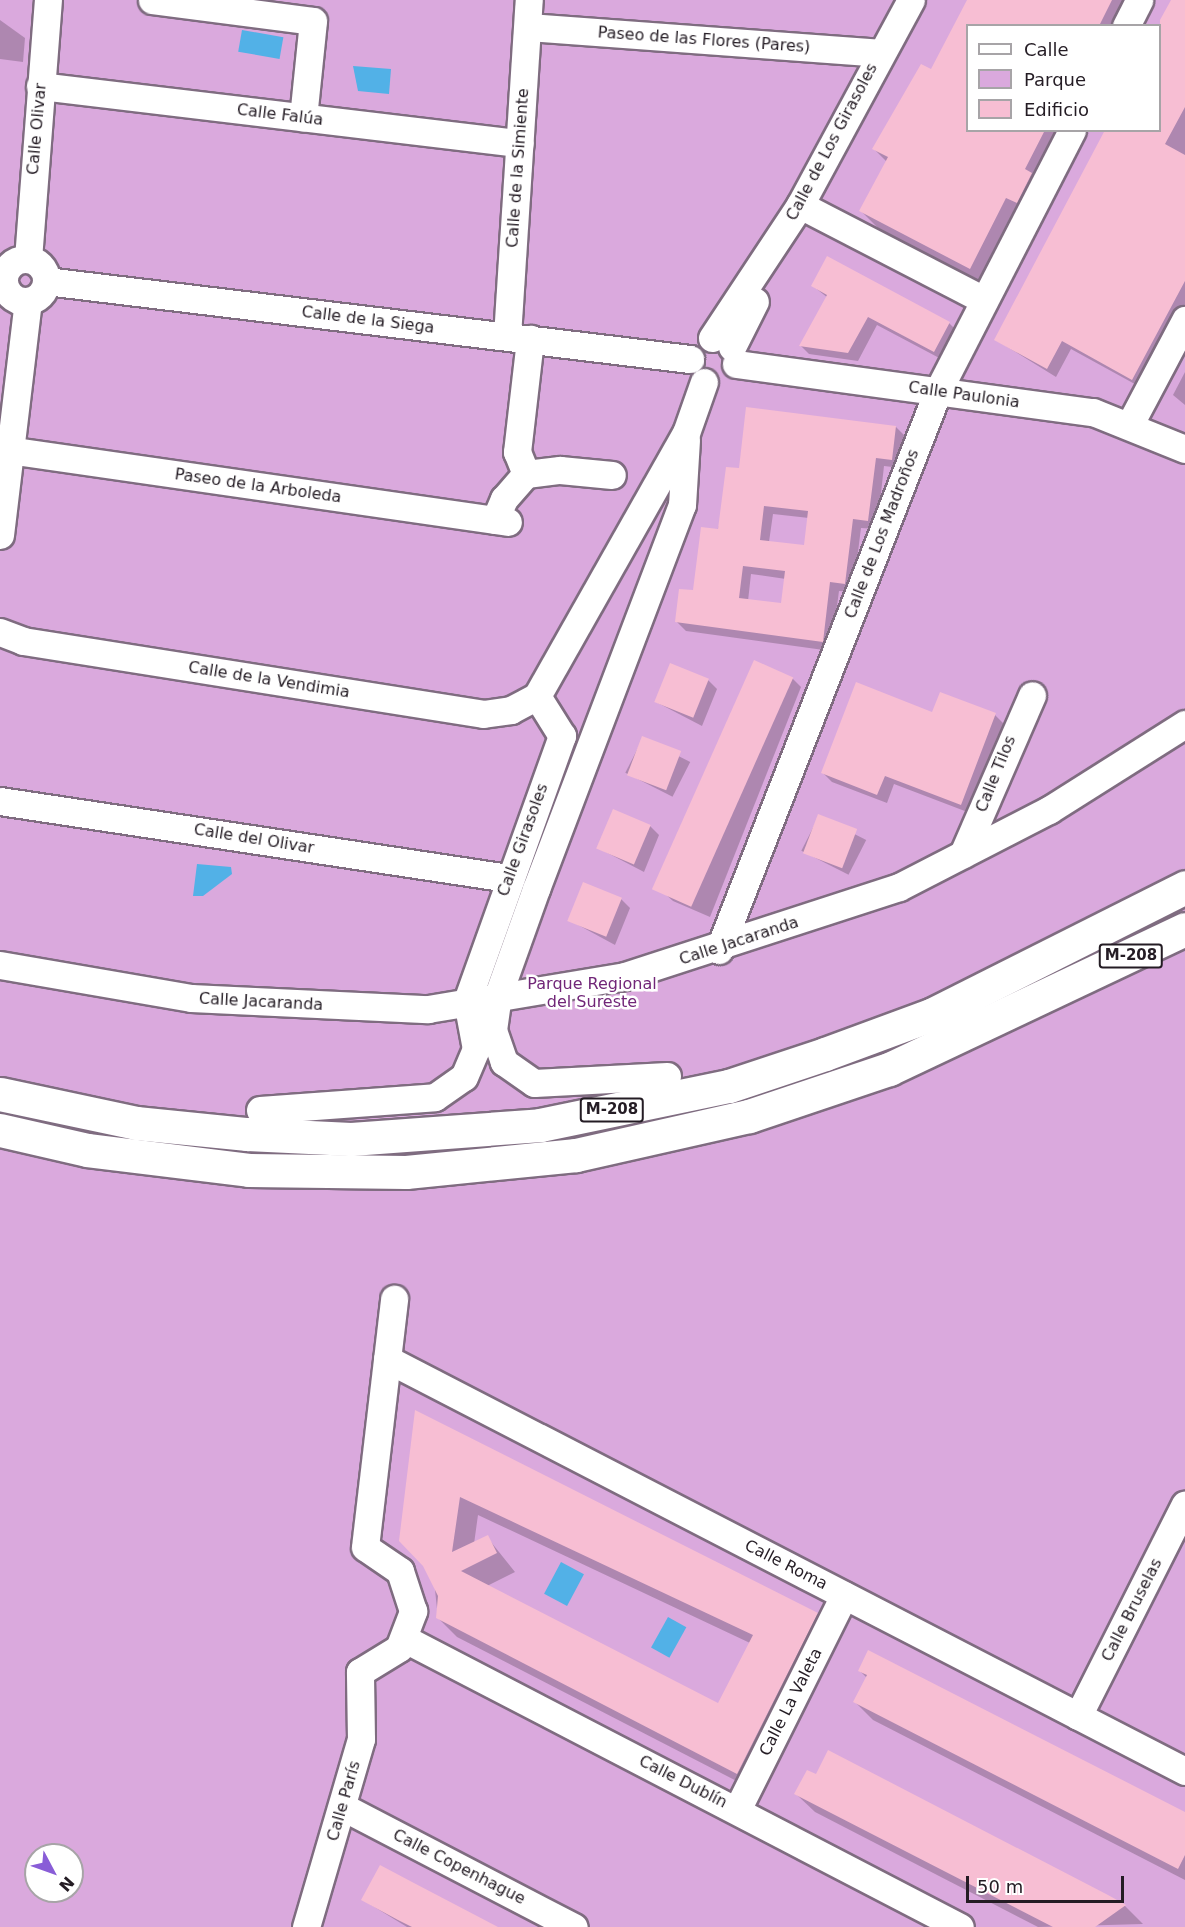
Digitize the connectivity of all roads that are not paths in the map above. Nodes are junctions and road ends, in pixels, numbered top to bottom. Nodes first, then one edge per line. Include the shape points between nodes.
1 (48, 0) edge
2 (152, 0) edge
3 (529, 0) edge
4 (898, 0) edge
5 (911, 0) edge
6 (1139, 0) edge
7 (1127, 24) edge
8 (528, 27) junction
9 (880, 51) junction
10 (40, 86) junction
11 (303, 117) junction
12 (1071, 132) edge
13 (520, 143) junction
14 (800, 205) junction
15 (28, 259) junction
16 (2, 277) edge
17 (37, 291) junction
18 (984, 300) junction
19 (1185, 320) edge
20 (519, 338) junction
21 (727, 350) junction
22 (697, 371) junction
23 (938, 391) junction
24 (1130, 424) junction
25 (686, 433) junction
26 (1185, 449) edge
27 (8, 450) junction
28 (522, 463) junction
29 (612, 475) dead end
30 (0, 535) edge
31 (0, 632) edge
32 (1032, 695) dead end
33 (537, 696) junction
34 (1185, 724) edge
35 (562, 736) junction
36 (589, 746) junction
37 (0, 801) edge
38 (963, 854) junction
39 (508, 878) junction
40 (1185, 887) edge
41 (1185, 929) edge
42 (719, 950) junction
43 (0, 965) edge
44 (498, 995) junction
45 (467, 1001) junction
46 (667, 1076) dead end
47 (0, 1094) edge
48 (260, 1110) dead end
49 (0, 1130) edge
50 (394, 1299) dead end
51 (387, 1359) junction
52 (1185, 1504) edge
53 (844, 1595) junction
54 (405, 1639) junction
55 (1078, 1716) junction
56 (1185, 1771) edge
57 (343, 1807) junction
58 (737, 1810) junction
59 (306, 1927) edge
60 (574, 1927) edge
61 (960, 1927) edge

1 - 10 street, Calle Olivar
2 - 11 street via 313,21
3 - 8 street, Calle de la Simiente
4 - 9 street, Calle de Los Girasoles
5 - 9 street, Calle de Los Girasoles
6 - 7 street
8 - 9 street, Paseo de las Flores (Pares)
8 - 13 street, Calle de la Simiente
9 - 14 street, Calle de Los Girasoles
10 - 11 street, Calle Falúa
10 - 15 street, Calle Olivar
11 - 13 street, Calle Falúa
12 - 18 street, Calle de Los Madroños
13 - 20 street, Calle de la Simiente
14 - 18 street
14 - 21 street, Calle de Los Girasoles
15 - 16 street via 12,263
15 - 17 street via 42,267
16 - 17 street via 11,296
17 - 20 street, Calle de la Siega
17 - 27 street
18 - 23 street, Calle de Los Madroños
19 - 24 street
20 - 22 street, Calle de la Siega
20 - 28 street, Calle de la Simiente
21 - 22 street via 695,347
21 - 22 street via 721,382
21 - 23 street, Calle Paulonia
22 - 25 street, Calle Girasoles
23 - 24 street, Calle Paulonia via 1093,412
23 - 42 street, Calle de Los Madroños
24 - 26 street, Calle Paulonia
25 - 33 street, Calle Girasoles
25 - 36 street, Calle Girasoles via 682,505
27 - 28 street, Paseo de la Arboleda via 501,521 504,499
27 - 30 street
28 - 29 street
31 - 33 street, Calle de la Vendimia via 23,640 483,714 511,710
32 - 38 street, Calle Tilos
33 - 35 street
34 - 38 street, Calle Jacaranda via 1124,768
35 - 36 street
35 - 39 street, Calle Girasoles
36 - 44 street, Calle Girasoles
37 - 39 street, Calle del Olivar
38 - 42 street, Calle Jacaranda via 899,887
39 - 45 street, Calle Girasoles
40 - 47 main road, M-208 via 933,1014 825,1054 729,1086 540,1125 351,1139 247,1134 136,1123
41 - 49 main road, M-208 via 889,1069 748,1116 576,1155 406,1172 249,1170 87,1150
42 - 44 street, Calle Jacaranda via 626,976
43 - 45 street, Calle Jacaranda via 191,999 428,1009
44 - 45 street, Calle Jacaranda
44 - 46 street, Calle Girasoles via 493,1030 504,1062 534,1083
45 - 48 street, Calle Girasoles via 476,1049 465,1077 435,1097
50 - 51 street
51 - 53 street, Calle Roma
51 - 54 street via 365,1547 391,1560 408,1583 413,1611
52 - 55 street, Calle Bruselas
53 - 55 street, Calle Roma
53 - 58 street, Calle La Valeta
54 - 57 street, Calle París via 382,1664 360,1672 360,1739
54 - 58 street, Calle Dublín
55 - 56 street, Calle Roma
57 - 59 street, Calle París
57 - 60 street, Calle Copenhague
58 - 61 street, Calle Dublín

